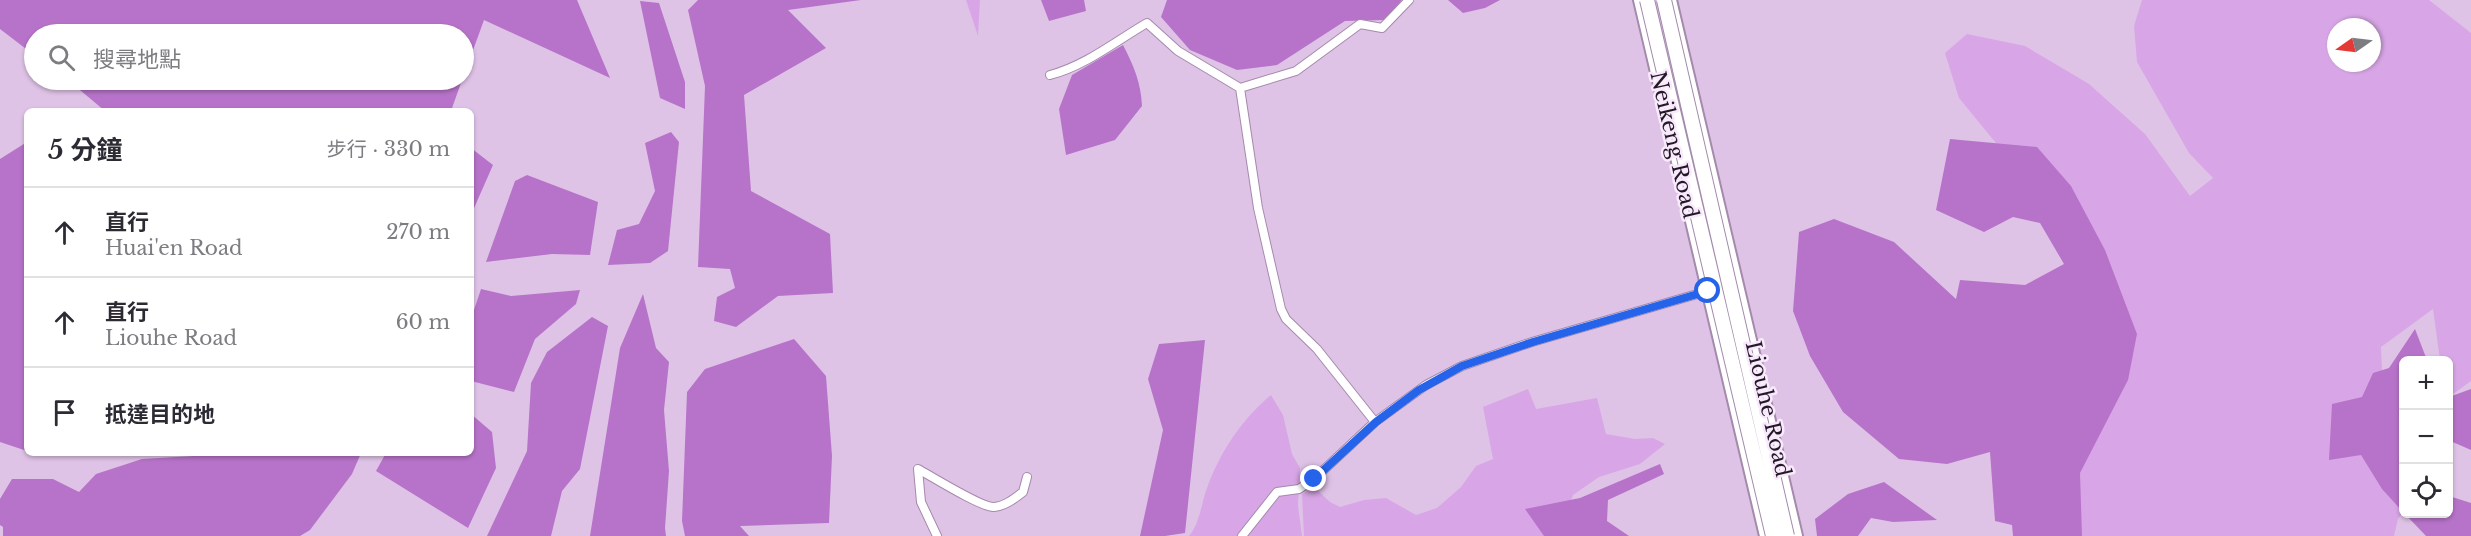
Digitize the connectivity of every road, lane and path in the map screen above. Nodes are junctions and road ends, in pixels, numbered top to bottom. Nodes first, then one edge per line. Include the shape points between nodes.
1 (1409, 0) edge
2 (1639, 0) edge
3 (1647, 0) edge
4 (1664, 0) edge
5 (1671, 0) edge
6 (1050, 75) dead end
7 (1240, 88) junction
8 (1738, 282) junction
9 (1708, 291) junction
10 (1376, 422) junction
11 (1027, 477) dead end
12 (937, 536) edge
13 (1242, 536) edge
14 (1766, 536) edge
15 (1773, 536) edge
16 (1787, 536) edge
17 (1797, 536) edge

1 - 7 street via 1383,28 1359,24 1296,71
2 - 9 main road, Neikeng Road
3 - 15 highway, bridge
4 - 16 highway, bridge
5 - 8 main road, Neikeng Road
6 - 7 street via 1083,62 1147,23 1178,51
7 - 10 street via 1258,208 1281,309
8 - 9 street
8 - 17 main road, Liouhe Road
9 - 10 street via 1462,366 1419,390
9 - 14 main road, Liouhe Road
10 - 13 street via 1314,479 1299,489 1276,492
11 - 12 street via 1023,492 992,507 918,469 921,502

